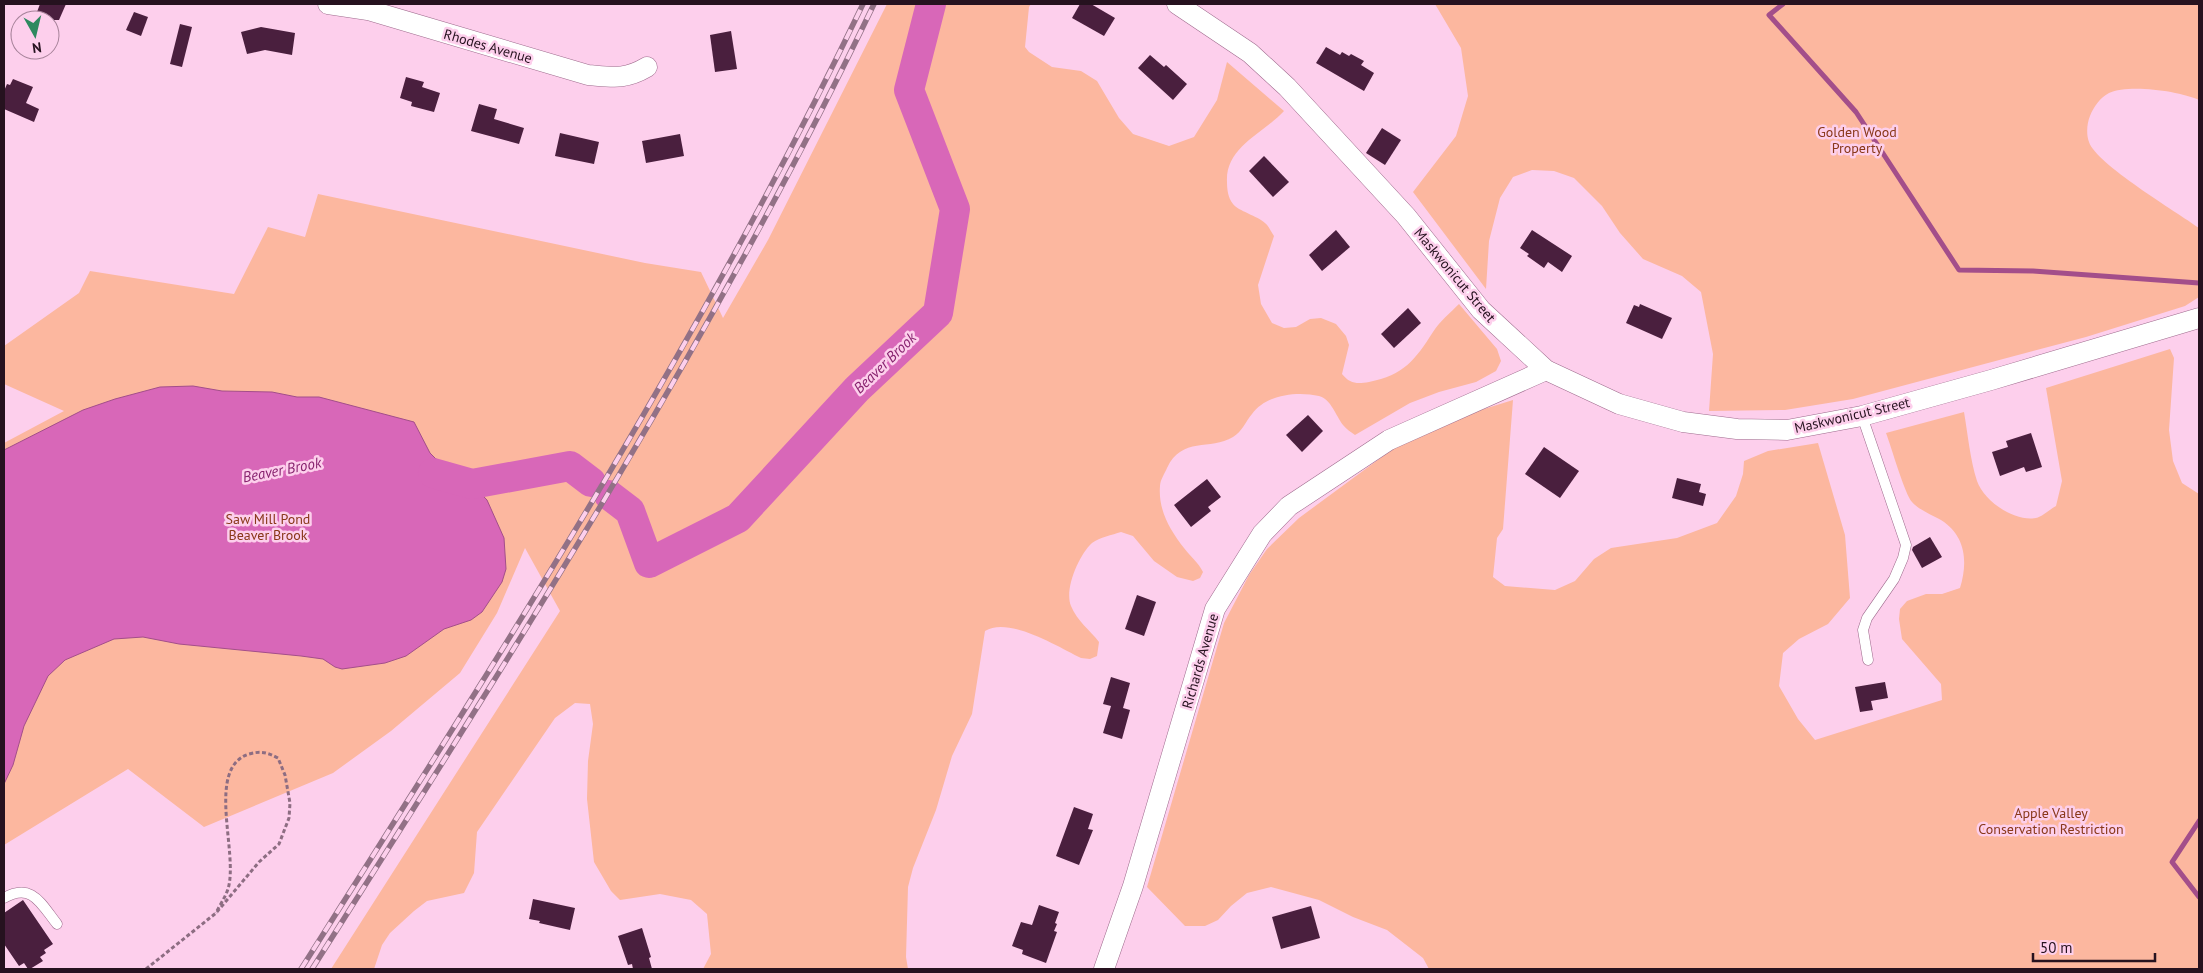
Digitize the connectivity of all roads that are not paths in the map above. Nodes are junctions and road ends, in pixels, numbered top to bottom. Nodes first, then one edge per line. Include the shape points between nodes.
1 (328, 4) edge
2 (1177, 4) edge
3 (647, 67) dead end
4 (2199, 318) edge
5 (1546, 370) junction
6 (1862, 416) junction
7 (1868, 660) dead end
8 (4, 898) edge
9 (58, 924) dead end
10 (1104, 969) edge

1 - 3 street, Rhodes Avenue via 368,10 588,75 623,77
2 - 5 street, Maskwonicut Street via 1250,53 1287,87 1406,216 1481,310
4 - 6 street, Maskwonicut Street
5 - 6 street, Maskwonicut Street via 1619,404 1683,422 1737,429 1787,430
5 - 10 street, Richards Avenue via 1389,440 1289,506 1262,534 1215,608 1133,886
6 - 7 lane via 1906,545 1894,579 1866,618 1863,630
8 - 9 lane via 19,892 33,894

